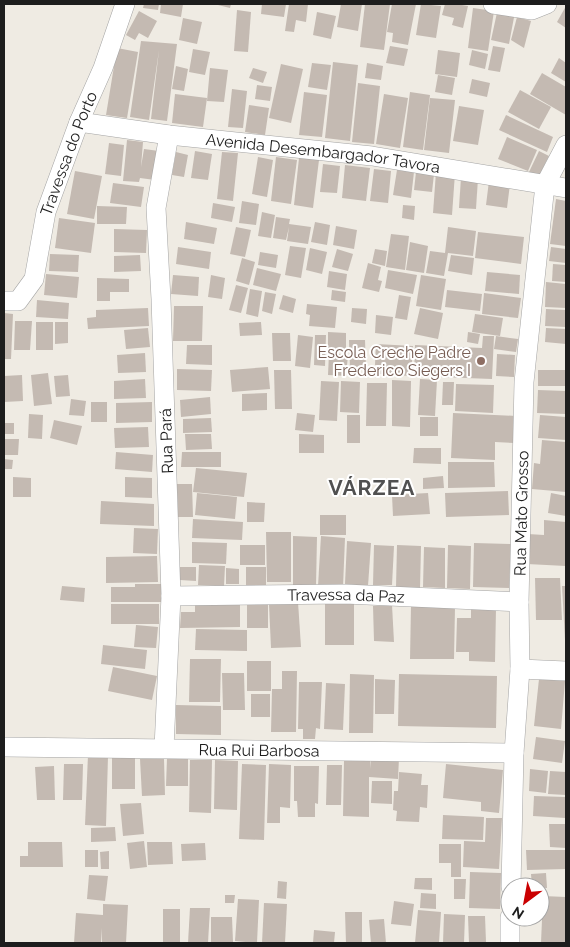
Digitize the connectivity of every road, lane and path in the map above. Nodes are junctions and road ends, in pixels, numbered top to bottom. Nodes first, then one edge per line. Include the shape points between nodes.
1 (125, 4) edge
2 (493, 4) edge
3 (546, 4) edge
4 (80, 122) junction
5 (169, 135) junction
6 (566, 145) edge
7 (545, 185) junction
8 (566, 188) edge
9 (11, 301) edge
10 (171, 596) junction
11 (519, 602) junction
12 (520, 669) junction
13 (566, 671) edge
14 (4, 746) edge
15 (164, 748) junction
16 (514, 753) junction
17 (511, 877) edge
18 (510, 927) edge
19 (510, 943) edge

1 - 4 street, Travessa do Porto
2 - 3 street via 532,10
4 - 5 street, Avenida Desembargador Tavora
4 - 9 street, Travessa do Porto via 46,212 34,279
5 - 7 street, Avenida Desembargador Tavora via 372,156
5 - 10 street, Rua Pará via 156,208
6 - 7 street, Rua Mato Grosso
7 - 8 street, Avenida Desembargador Tavora
7 - 11 street, Rua Mato Grosso via 524,382
10 - 11 street, Travessa da Paz via 345,594
10 - 15 street, Rua Pará
11 - 12 street, Rua Mato Grosso
12 - 13 street
12 - 16 street, Rua Mato Grosso
14 - 15 street, Rua Rui Barbosa
15 - 16 street, Rua Rui Barbosa
16 - 17 street, Rua Mato Grosso
18 - 19 street

